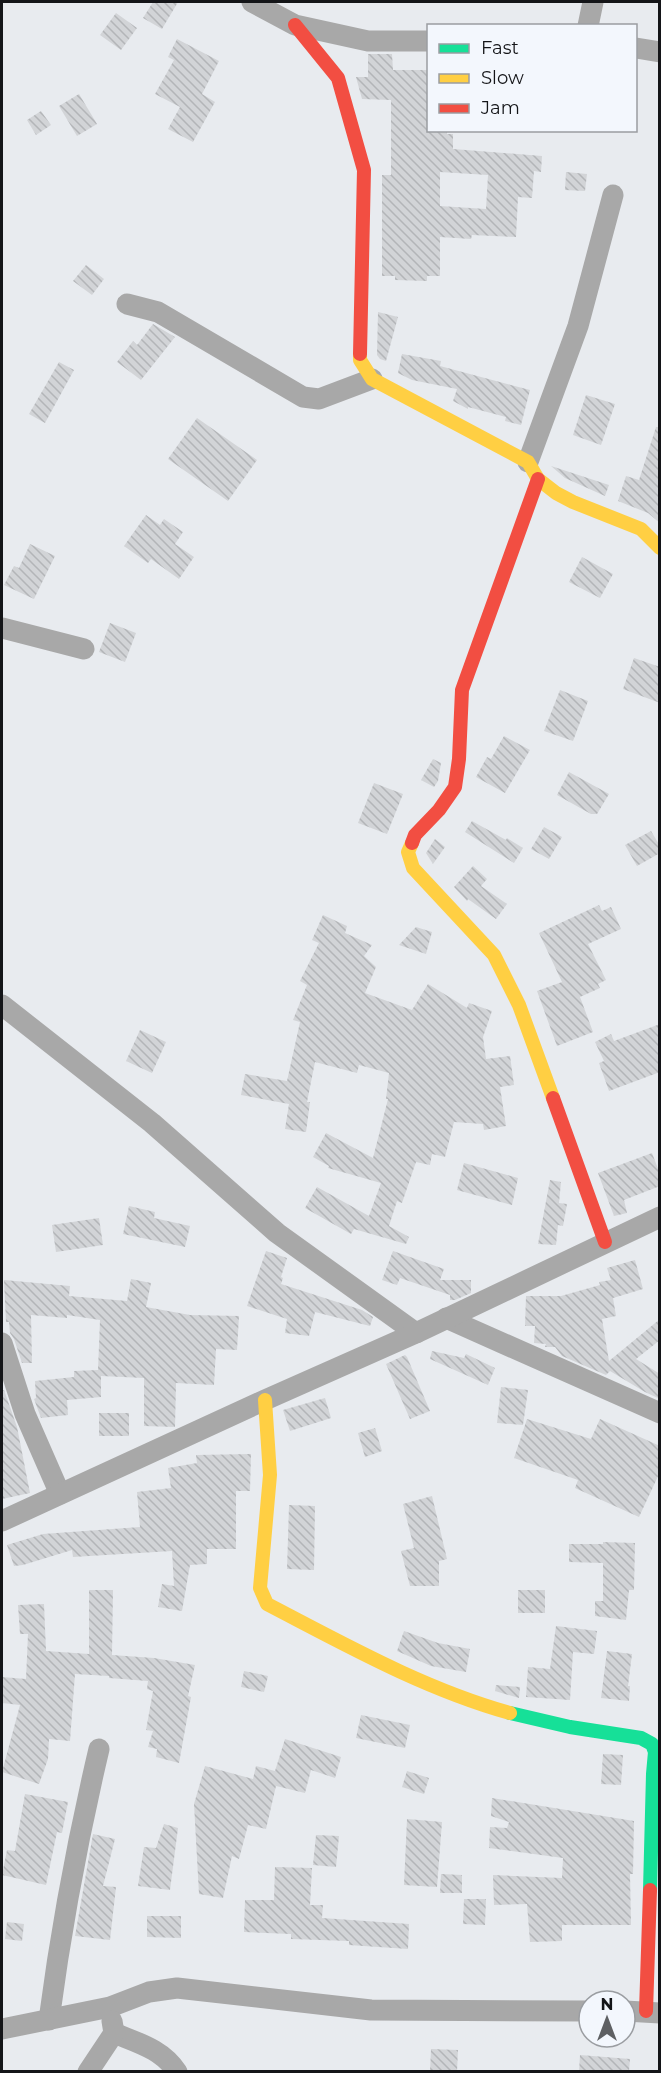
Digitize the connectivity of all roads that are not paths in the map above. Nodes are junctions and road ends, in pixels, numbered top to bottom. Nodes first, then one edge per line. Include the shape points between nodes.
1 (252, 2) edge
2 (593, 2) edge
3 (291, 16) edge
4 (588, 24) edge
5 (427, 41) edge
6 (637, 48) edge
7 (660, 52) edge
8 (613, 195) dead end
9 (127, 304) dead end
10 (372, 379) junction
11 (533, 471) junction
12 (660, 548) edge
13 (2, 628) edge
14 (84, 649) dead end
15 (2, 1005) edge
16 (660, 1217) edge
17 (606, 1242) junction
18 (446, 1318) junction
19 (416, 1333) junction
20 (2, 1343) edge
21 (265, 1400) junction
22 (660, 1413) edge
23 (60, 1494) junction
24 (2, 1521) edge
25 (99, 1749) dead end
26 (652, 1973) edge
27 (110, 2007) junction
28 (577, 2011) edge
29 (643, 2012) edge
30 (49, 2020) junction
31 (2, 2029) edge
32 (114, 2033) junction
33 (88, 2072) edge
34 (177, 2072) edge

1 - 3 street
2 - 4 street
3 - 5 street via 368,41
3 - 10 street via 338,78 364,170 360,360
6 - 7 street
8 - 11 street
9 - 10 street via 158,312 303,397 319,399
10 - 11 street via 442,415
11 - 12 street via 573,502 642,529
11 - 17 street via 462,690 454,787 415,835 408,852 413,868 494,955 519,1005
13 - 14 street
15 - 19 street via 152,1123 277,1233
16 - 17 street
17 - 18 street
18 - 19 street
18 - 22 street
19 - 21 street
20 - 23 street via 26,1414
21 - 23 street
21 - 26 street via 270,1475 260,1588 267,1604 372,1659 470,1701 551,1723 652,1742 656,1750
23 - 24 street
25 - 30 street via 56,1964
26 - 29 street
27 - 28 street via 149,1992 177,1988 371,2010
27 - 30 street
27 - 32 street
30 - 31 street
32 - 33 street
32 - 34 street via 154,2049

